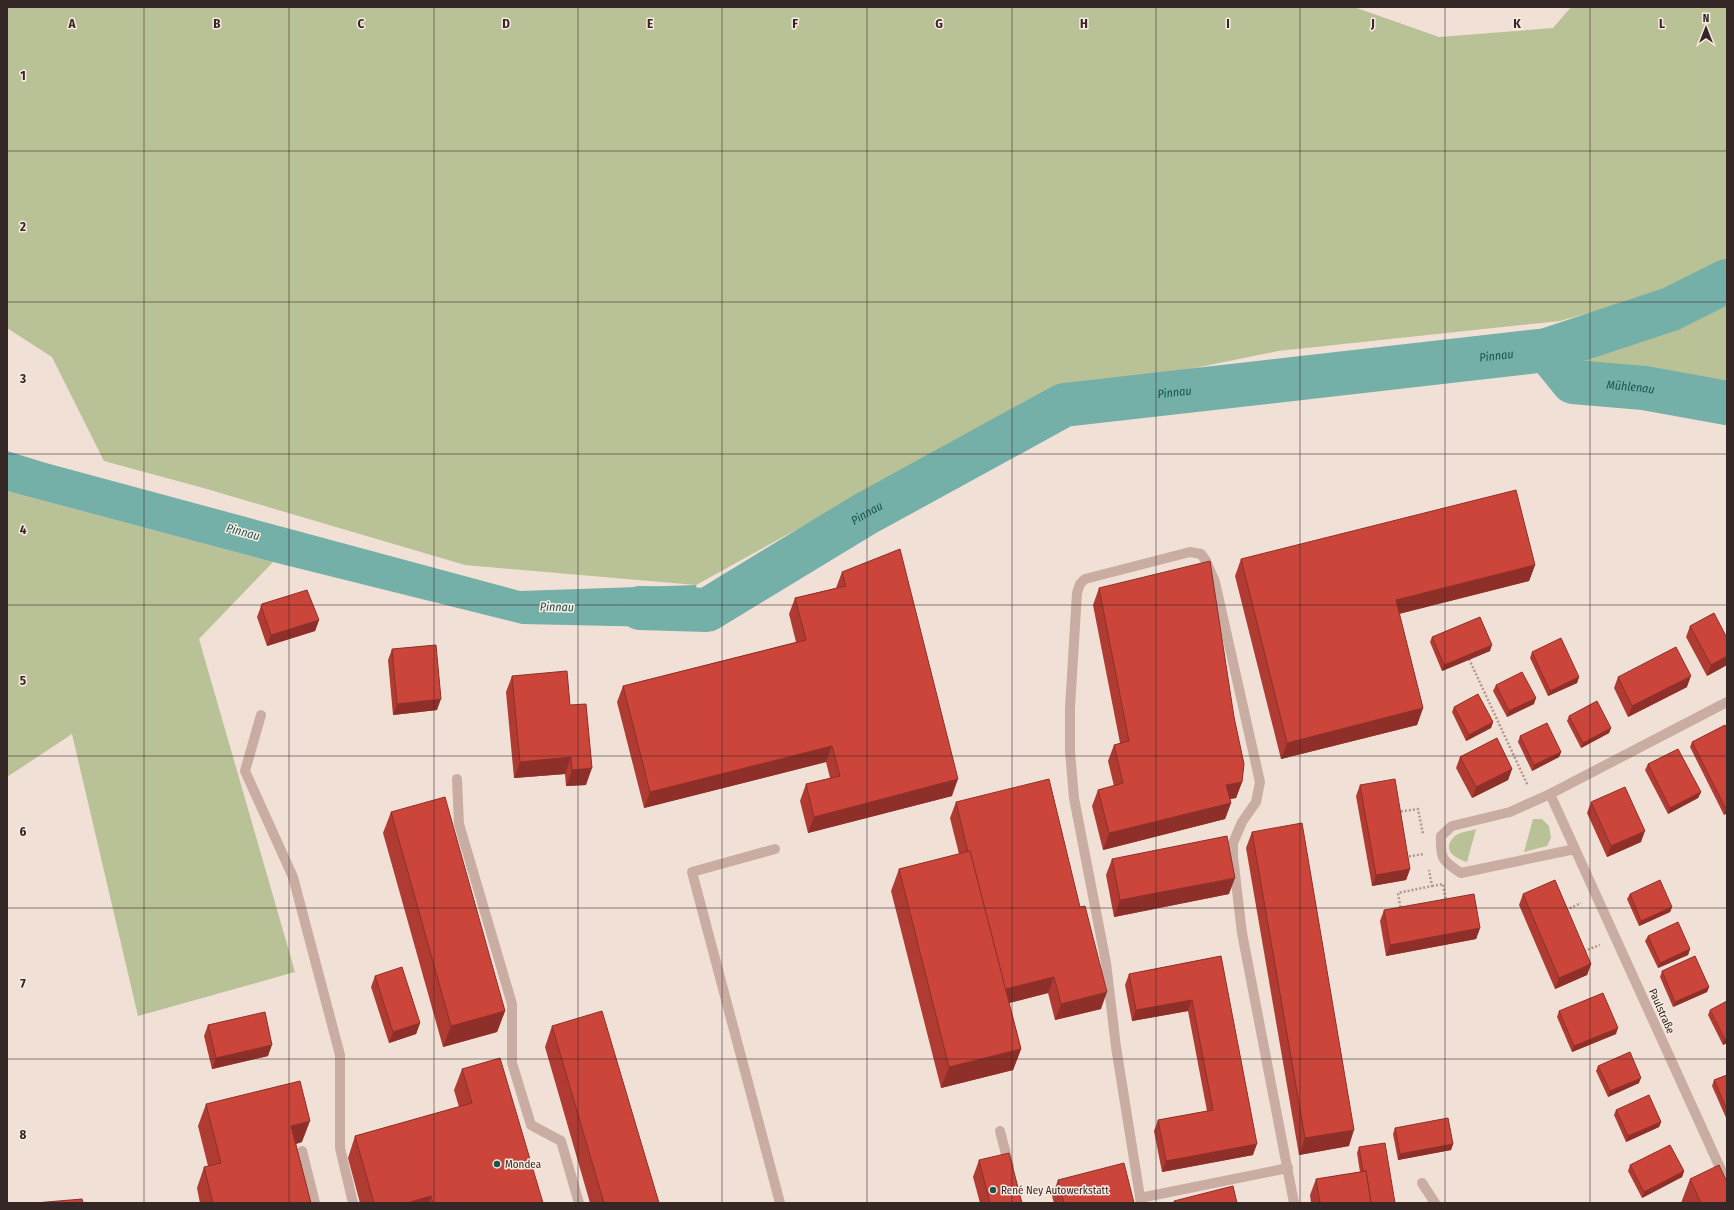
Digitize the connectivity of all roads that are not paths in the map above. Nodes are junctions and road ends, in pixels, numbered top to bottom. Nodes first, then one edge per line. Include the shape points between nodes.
1 (1727, 702) edge
2 (261, 715) dead end
3 (457, 779) dead end
4 (1550, 794) junction
5 (775, 849) dead end
6 (1575, 849) junction
7 (1000, 1131) dead end
8 (302, 1151) dead end
9 (1288, 1168) junction
10 (1011, 1174) edge
11 (1422, 1182) dead end
12 (1727, 1183) edge
13 (1141, 1201) edge
14 (316, 1203) edge
15 (353, 1203) edge
16 (579, 1203) edge
17 (780, 1203) edge
18 (1294, 1203) edge
19 (1435, 1203) edge

1 - 4 street
2 - 15 street via 245,772 293,877 340,1055 340,1148
3 - 16 street via 459,824 512,1004 512,1063 531,1125 561,1141
4 - 6 street, Paulstraße
4 - 6 street via 1510,812 1452,826 1441,836 1440,851 1446,863 1461,873
5 - 17 street via 692,872
6 - 12 street, Paulstraße
7 - 10 street
8 - 14 street
9 - 13 street
9 - 13 street via 1242,933 1232,857 1233,843 1242,822 1256,802 1260,782 1214,582 1204,557 1190,552 1085,579 1077,593 1070,708 1074,798 1106,964 1116,1047
9 - 18 street
11 - 19 street

